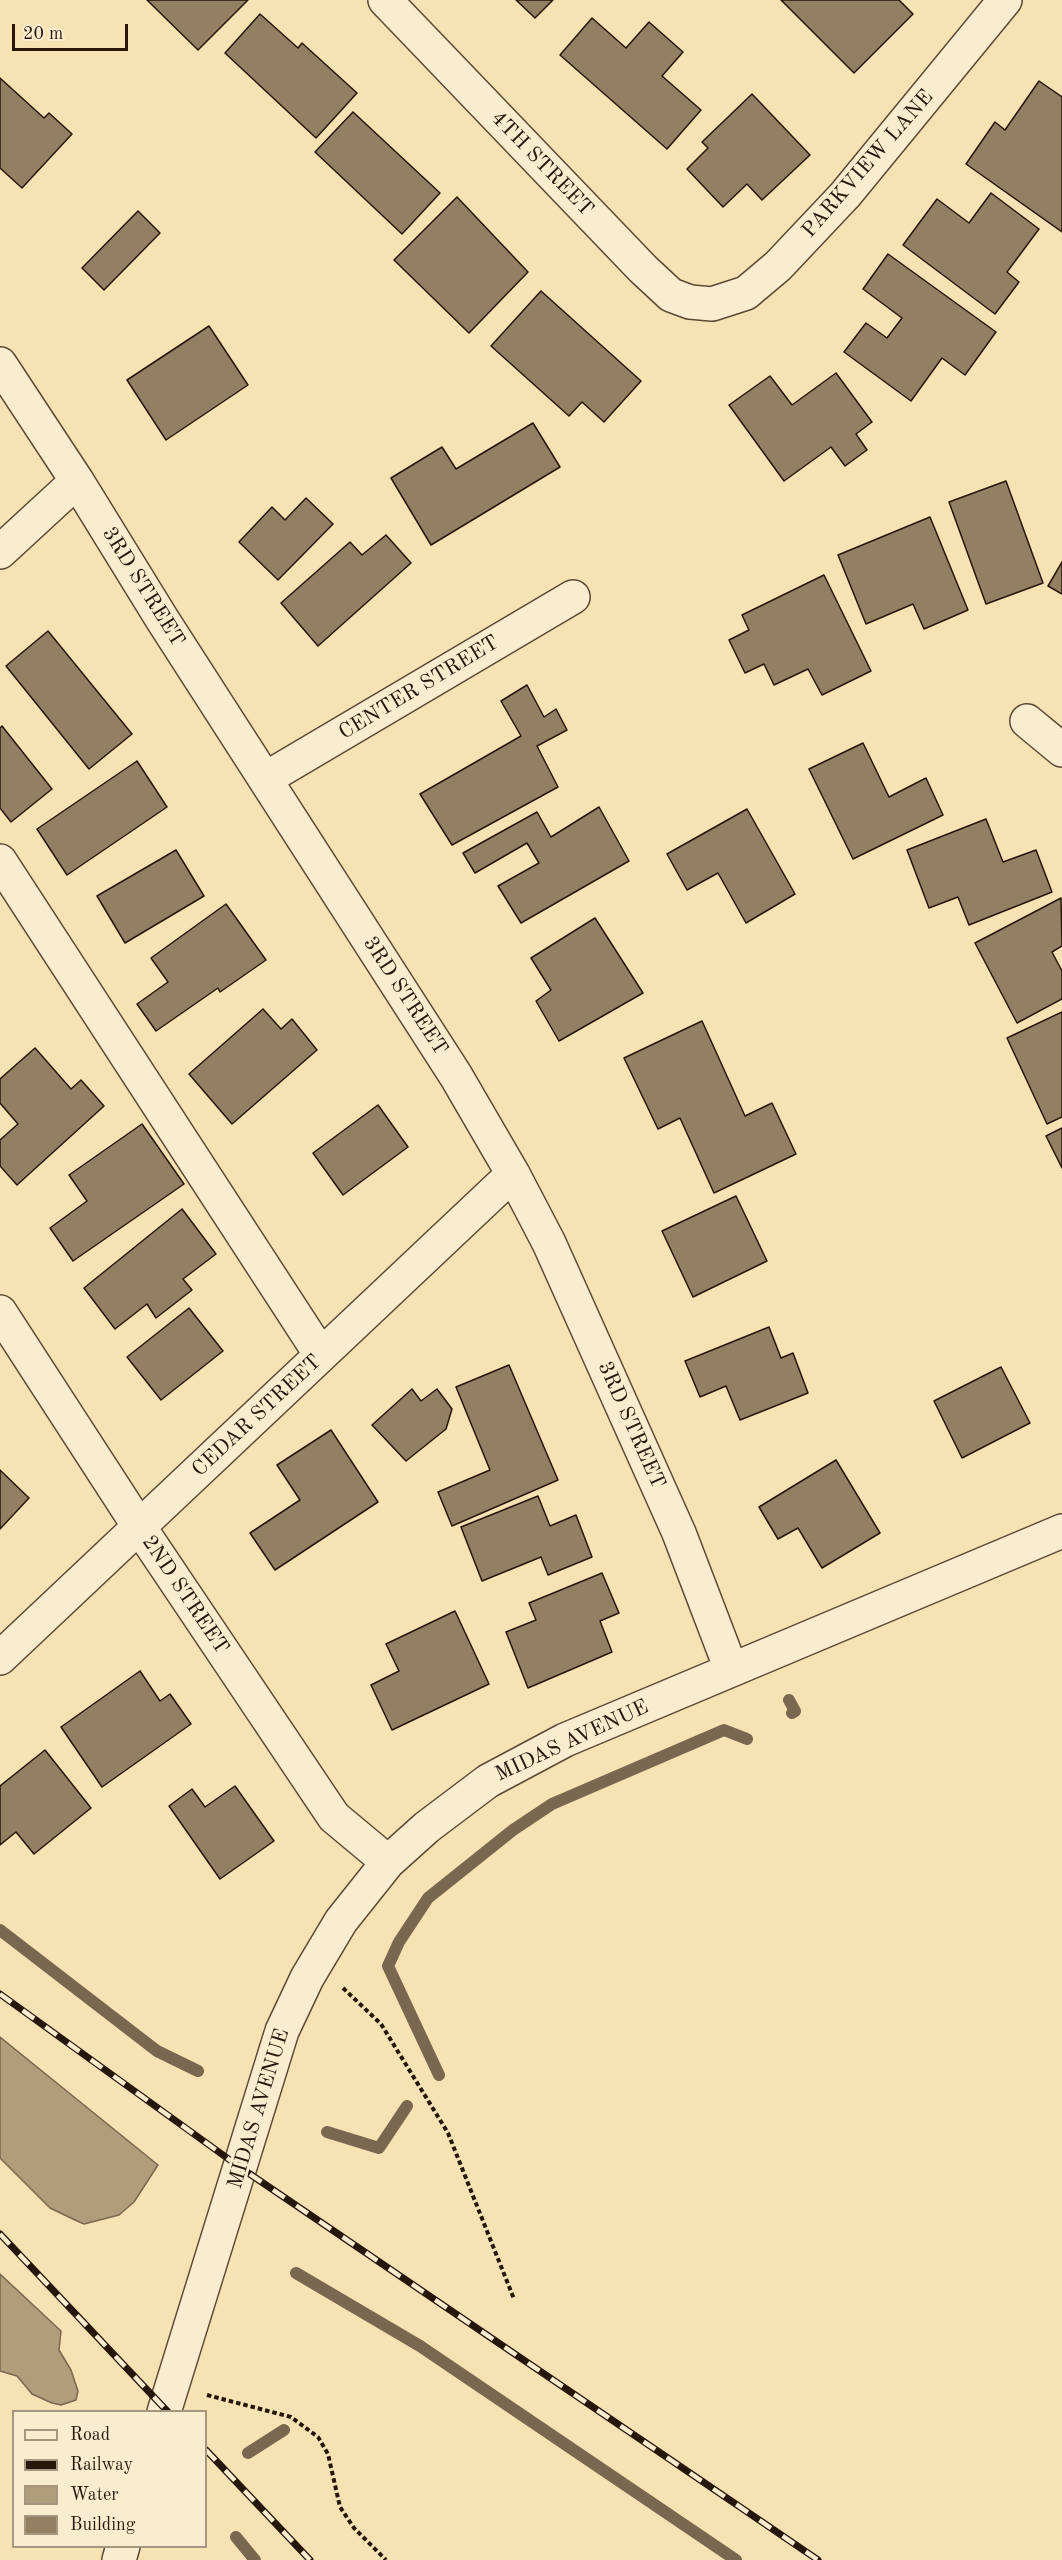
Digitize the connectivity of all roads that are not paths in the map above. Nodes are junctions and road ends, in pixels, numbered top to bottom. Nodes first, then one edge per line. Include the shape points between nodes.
1 (385, 0) edge
2 (1005, 0) edge
3 (712, 304) joint
4 (0, 364) edge
5 (77, 481) junction
6 (0, 552) edge
7 (573, 597) dead end
8 (1026, 721) dead end
9 (1062, 750) edge
10 (265, 779) junction
11 (0, 861) edge
12 (513, 1174) junction
13 (0, 1312) edge
14 (321, 1355) junction
15 (140, 1528) junction
16 (1062, 1531) edge
17 (0, 1658) edge
18 (731, 1669) junction
19 (388, 1862) junction
20 (168, 2400) edge

1 - 3 street, 4TH STREET via 671,296
2 - 3 street, PARKVIEW LANE via 845,195 778,266 746,292
4 - 5 street, 3RD STREET
5 - 6 street
5 - 10 street, 3RD STREET
7 - 10 street, CENTER STREET
8 - 9 street
10 - 12 street, 3RD STREET via 456,1076
11 - 14 street
12 - 14 street, CEDAR STREET
12 - 18 street, 3RD STREET via 549,1243 679,1533
13 - 15 street, 2ND STREET
14 - 15 street, CEDAR STREET
15 - 17 street, CEDAR STREET
15 - 19 street, 2ND STREET via 334,1817
16 - 18 street, MIDAS AVENUE
18 - 19 street, MIDAS AVENUE via 565,1740 488,1781
19 - 20 street, MIDAS AVENUE via 341,1922 282,2031

